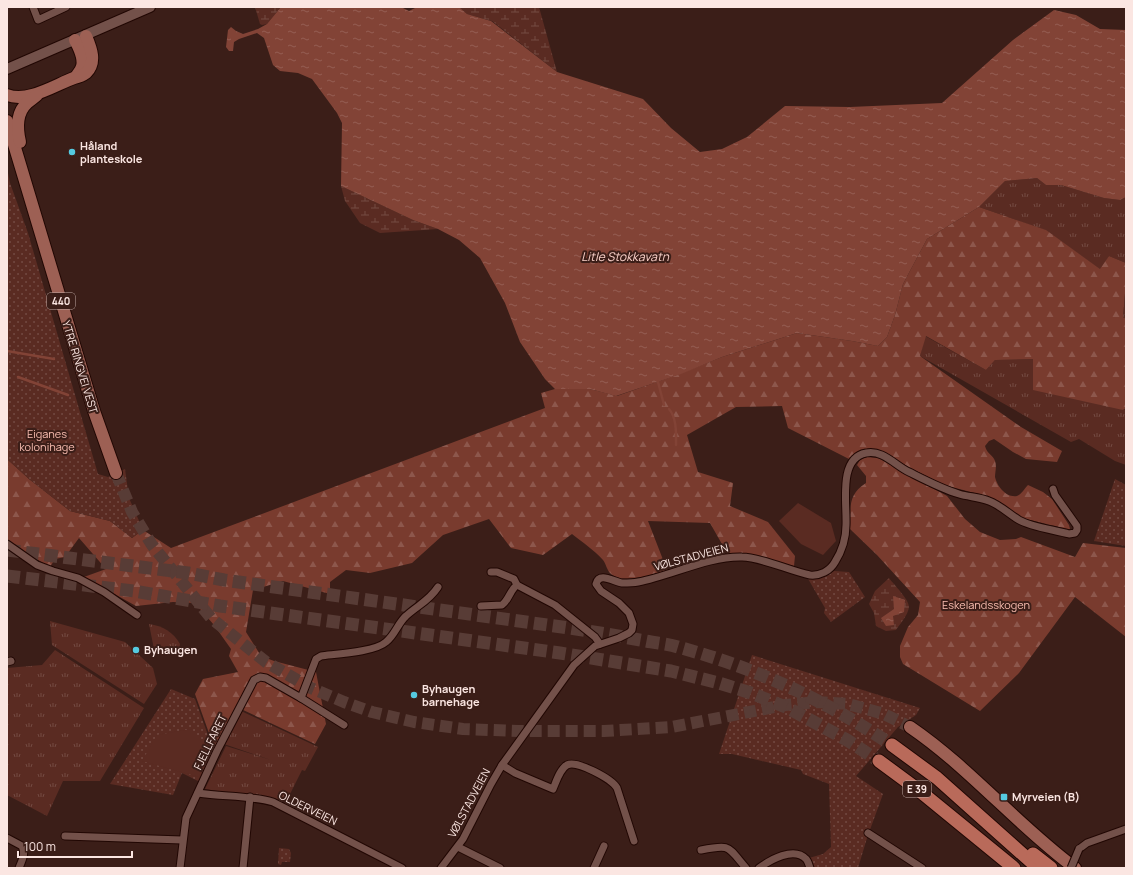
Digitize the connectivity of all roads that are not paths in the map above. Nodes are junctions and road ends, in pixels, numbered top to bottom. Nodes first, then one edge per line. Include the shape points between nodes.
1 (33, 7) edge
2 (66, 7) edge
3 (150, 7) edge
4 (80, 38) junction
5 (10, 68) edge
6 (40, 93) junction
7 (7, 96) edge
8 (8, 126) edge
9 (30, 198) junction
10 (116, 473) tunnel mouth
11 (1053, 489) dead end
12 (7, 544) edge
13 (491, 572) dead end
14 (517, 586) junction
15 (438, 587) dead end
16 (481, 606) dead end
17 (137, 615) dead end
18 (600, 644) junction
19 (301, 698) junction
20 (344, 725) dead end
21 (910, 727) tunnel mouth
22 (892, 745) tunnel mouth
23 (879, 761) tunnel mouth
24 (502, 766) junction
25 (198, 793) junction
26 (250, 797) junction
27 (984, 819) junction
28 (1126, 829) edge
29 (868, 833) dead end
30 (65, 836) dead end
31 (7, 838) edge
32 (182, 840) junction
33 (634, 841) dead end
34 (604, 846) dead end
35 (458, 847) junction
36 (701, 850) dead end
37 (992, 850) junction
38 (19, 868) edge
39 (180, 868) edge
40 (243, 868) edge
41 (402, 868) edge
42 (441, 868) edge
43 (500, 868) edge
44 (594, 868) edge
45 (746, 868) edge
46 (759, 868) edge
47 (810, 868) edge
48 (922, 868) edge
49 (1004, 868) edge
50 (1014, 868) edge
51 (1038, 868) edge
52 (1051, 868) edge
53 (1071, 868) edge
54 (1075, 868) edge

1 - 2 street via 38,20
3 - 4 main road
4 - 5 main road
4 - 6 main road, 440 via 83,63 81,70 75,78
6 - 7 main road, 440 via 20,97
6 - 9 main road, 440 via 22,109 18,121 18,136 31,182
8 - 9 main road, YTRE RINGVEI VEST / 440
9 - 10 main road, YTRE RINGVEI VEST / 440 via 91,404
11 - 18 street, VØLSTADVEIEN via 1076,526 1077,530 1074,533 1025,523 990,501 954,492 908,472 878,454 863,453 856,457 849,467 844,542 839,557 829,569 820,574 810,575 742,557 719,559 635,582 622,583 599,578 596,584 598,588 626,609 633,624 630,633
12 - 17 street via 37,565 78,578 104,592
13 - 14 street via 514,579
14 - 16 street via 502,605
14 - 18 street via 542,597 566,613
15 - 19 street via 425,602 403,619 385,643 369,649 321,656 316,659
18 - 24 street, VØLSTADVEIEN via 574,665
19 - 20 street, FJELLFARET
19 - 25 street, FJELLFARET via 266,678 254,680
21 - 54 main road via 951,758
22 - 27 highway, E 39 via 937,778
23 - 37 highway, E 39
24 - 33 street via 553,789 564,768 572,764 607,778 618,791
24 - 35 street, VØLSTADVEIEN
25 - 26 street, OLDERVEIEN
25 - 32 street, FJELLFARET via 186,818
26 - 40 street
26 - 41 street, OLDERVEIEN via 282,806
27 - 51 highway, E 39
27 - 52 highway, E 39 via 1001,826
28 - 53 street, bridge via 1087,843 1079,849
29 - 48 street
30 - 32 street
31 - 38 street via 22,846 24,853
32 - 39 street, FJELLFARET
34 - 44 street
35 - 42 street, VØLSTADVEIEN
35 - 43 street
36 - 45 street via 726,847
37 - 49 highway, E 39
37 - 50 highway, E 39
46 - 47 street via 786,854 800,854 807,860

